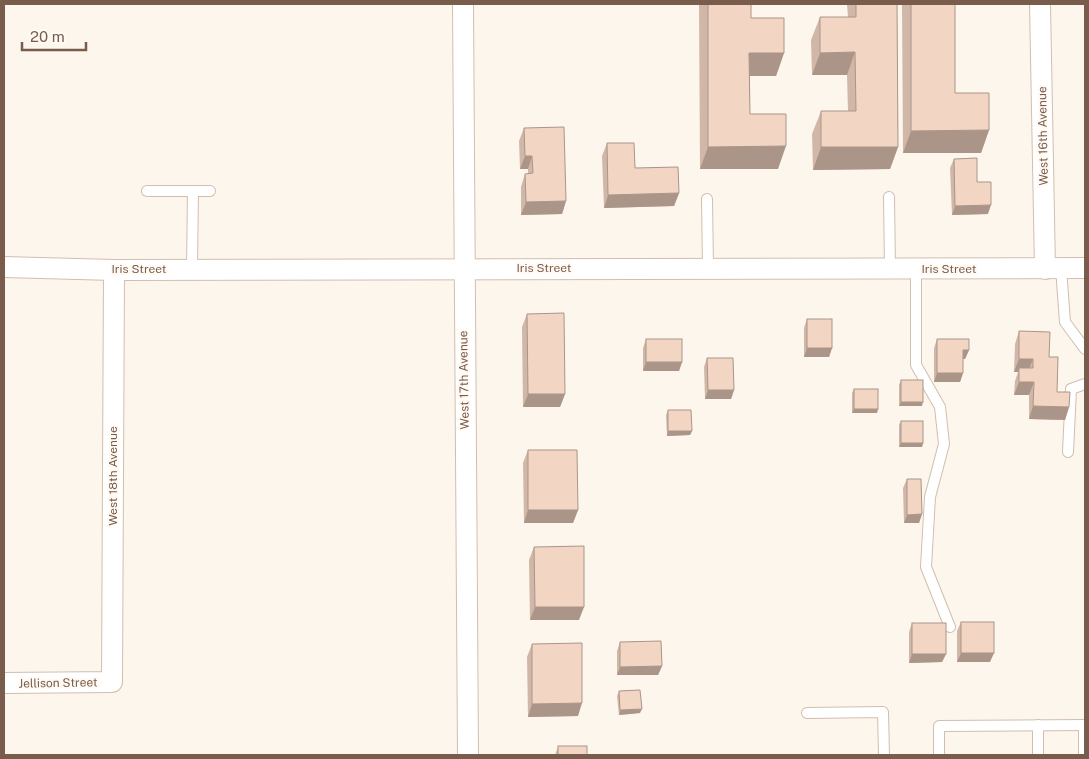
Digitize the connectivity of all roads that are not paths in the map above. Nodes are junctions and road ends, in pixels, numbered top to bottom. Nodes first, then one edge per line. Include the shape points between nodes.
1 (463, 4) edge
2 (1040, 4) edge
3 (146, 191) dead end
4 (193, 191) junction
5 (210, 191) dead end
6 (889, 197) dead end
7 (707, 199) dead end
8 (4, 267) edge
9 (463, 268) junction
10 (708, 268) junction
11 (890, 268) junction
12 (916, 268) junction
13 (1085, 268) edge
14 (192, 269) junction
15 (1053, 269) junction
16 (114, 270) junction
17 (1085, 349) edge
18 (1085, 384) edge
19 (1068, 452) dead end
20 (950, 627) dead end
21 (112, 682) joint
22 (4, 683) edge
23 (807, 713) dead end
24 (1038, 725) junction
25 (1084, 725) edge
26 (468, 755) edge
27 (884, 755) edge
28 (939, 755) edge
29 (1038, 755) edge
30 (1084, 755) edge

1 - 9 street, West 17th Avenue
2 - 15 street, West 16th Avenue
3 - 4 lane
4 - 5 lane
4 - 14 lane
6 - 11 lane
7 - 10 lane
8 - 16 street, Iris Street
9 - 10 street, Iris Street
9 - 14 street, Iris Street
9 - 26 street, West 17th Avenue
10 - 11 street, Iris Street
11 - 12 street, Iris Street
12 - 15 street, Iris Street
12 - 20 lane via 916,365 940,408 944,444 930,498 926,567
13 - 15 street, Iris Street
14 - 16 street, Iris Street
15 - 17 lane via 1065,322
16 - 21 street, West 18th Avenue
18 - 19 lane via 1071,389
21 - 22 street, Jellison Street
23 - 27 lane via 883,712
24 - 25 lane
24 - 28 lane via 939,726
24 - 29 lane
25 - 30 lane

